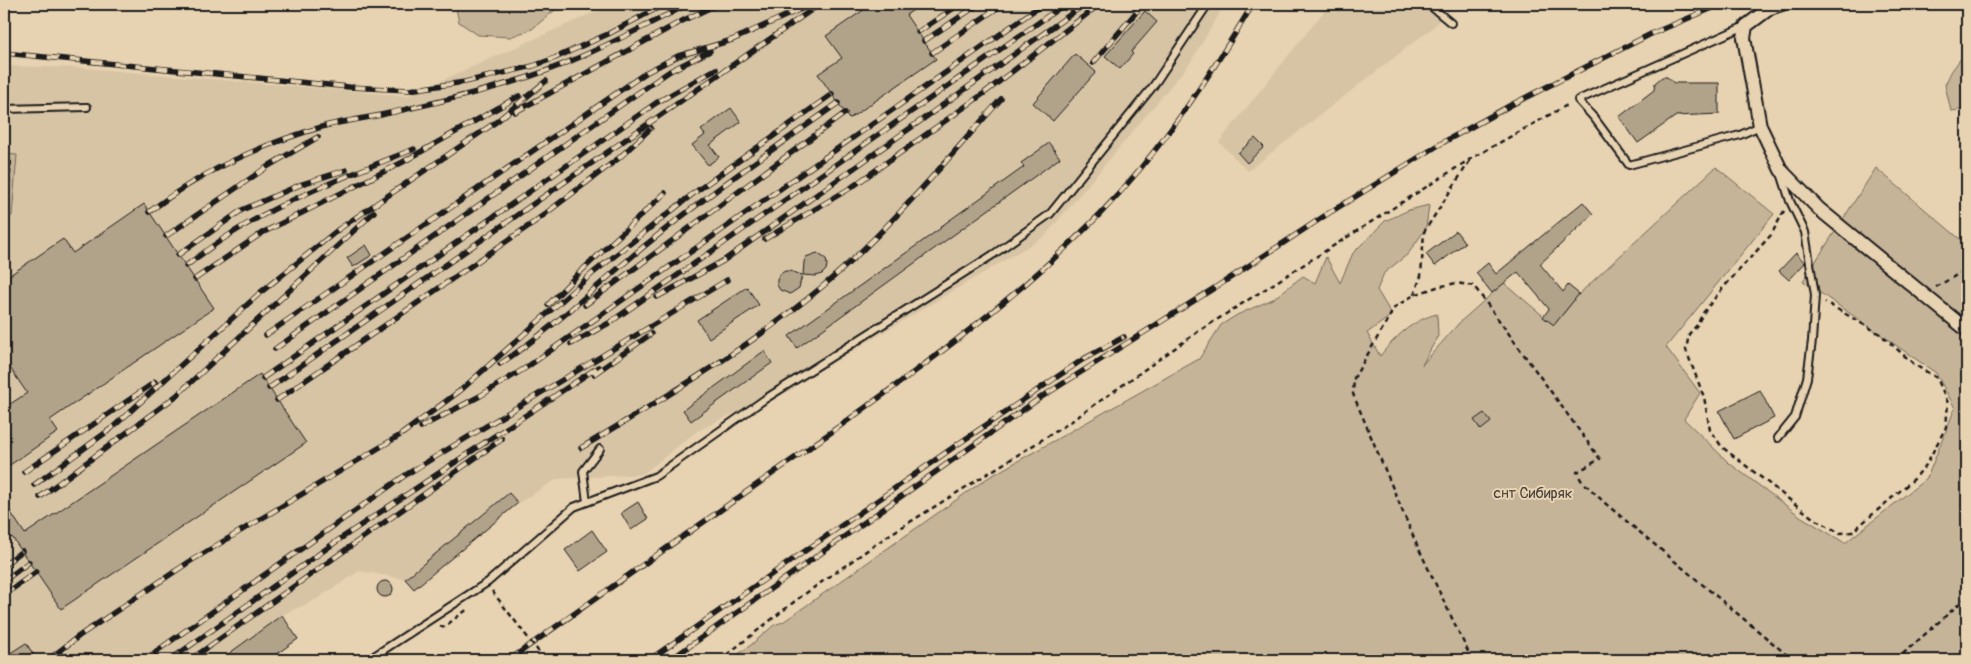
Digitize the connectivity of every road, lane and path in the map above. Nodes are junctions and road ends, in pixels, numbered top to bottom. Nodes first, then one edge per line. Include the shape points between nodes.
1 (1208, 4) edge
2 (1428, 4) edge
3 (1782, 4) edge
4 (1451, 23) dead end
5 (1746, 26) junction
6 (1578, 100) junction
7 (87, 107) dead end
8 (4, 109) edge
9 (1760, 126) junction
10 (4, 158) edge
11 (1472, 158) junction
12 (1781, 170) junction
13 (4, 211) edge
14 (1967, 269) edge
15 (1414, 294) junction
16 (1923, 294) junction
17 (1967, 330) edge
18 (1778, 438) dead end
19 (600, 449) dead end
20 (587, 502) junction
21 (492, 591) dead end
22 (1967, 597) edge
23 (368, 660) edge
24 (544, 660) edge
25 (720, 660) edge
26 (1472, 660) edge
27 (1793, 660) edge
28 (1896, 660) edge

1 - 20 lane via 1154,85 1050,214 994,254 765,399 656,476
2 - 4 lane
3 - 5 street via 1770,8
5 - 6 lane
5 - 9 street via 1746,55
6 - 9 lane via 1629,165 1740,135
6 - 11 path
7 - 8 lane
9 - 12 street
10 - 13 path via 11,159 7,212
11 - 15 path via 1424,232 1422,276
11 - 25 path via 1199,331 1069,424 889,535 799,598
12 - 16 street via 1819,209
12 - 18 lane via 1790,201 1805,232 1815,295 1807,378 1795,417
14 - 16 path
15 - 26 path via 1395,307 1354,378 1353,394 1416,543
15 - 27 path via 1457,283 1474,286 1600,459 1576,472 1581,480
16 - 17 street
19 - 20 lane via 583,472
20 - 23 lane via 574,507 488,582
21 - 24 path, bridge
22 - 28 path

